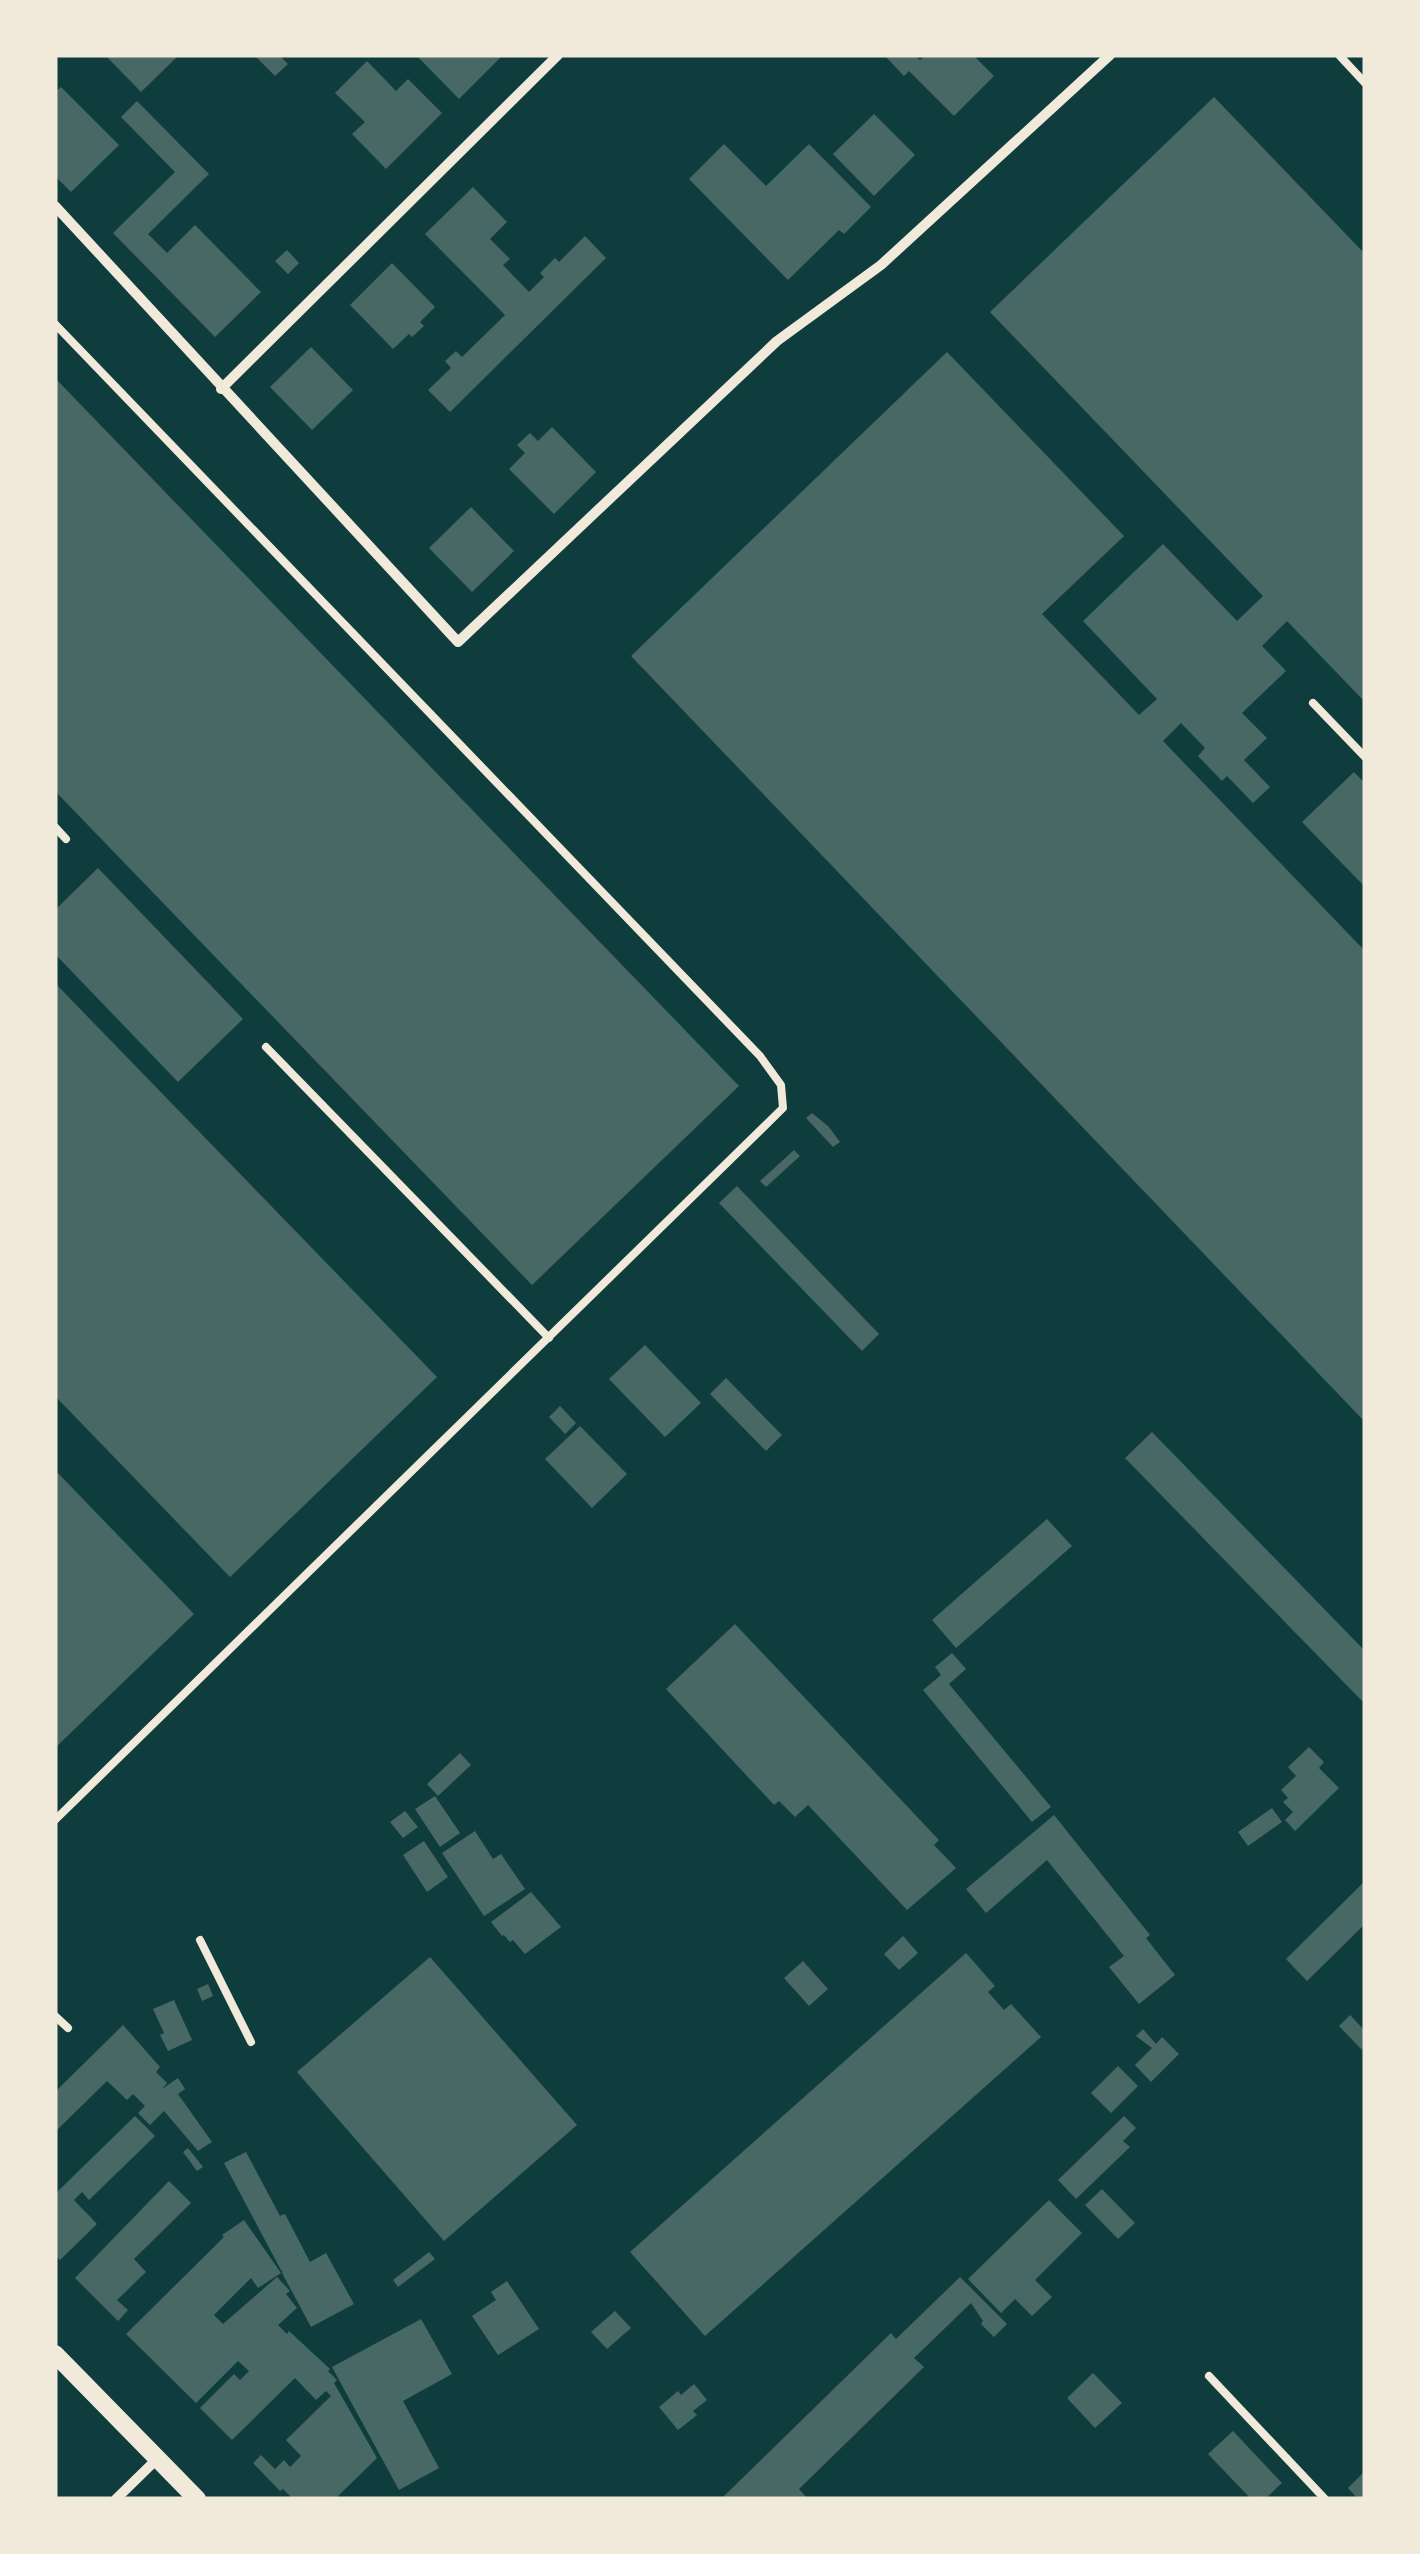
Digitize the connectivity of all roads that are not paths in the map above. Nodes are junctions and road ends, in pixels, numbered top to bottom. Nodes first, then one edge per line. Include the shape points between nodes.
1 (558, 55) edge
2 (1110, 55) edge
3 (1338, 55) edge
4 (1365, 83) edge
5 (55, 206) edge
6 (55, 324) edge
7 (221, 389) junction
8 (1313, 703) dead end
9 (1365, 757) edge
10 (55, 828) edge
11 (66, 839) dead end
12 (266, 1048) dead end
13 (548, 1338) junction
14 (55, 1820) edge
15 (200, 1940) dead end
16 (55, 2016) edge
17 (68, 2028) dead end
18 (250, 2042) dead end
19 (55, 2354) edge
20 (1209, 2376) dead end
21 (157, 2459) junction
22 (1316, 2489) junction
23 (116, 2499) edge
24 (197, 2499) edge
25 (1306, 2499) edge
26 (1325, 2499) edge

1 - 7 street
2 - 7 street via 880,266 778,341 458,642
3 - 4 lane
5 - 7 street
6 - 13 lane via 746,1041 781,1086 783,1108
8 - 9 lane
10 - 11 lane
12 - 13 lane
13 - 14 lane
15 - 18 lane
16 - 17 lane
19 - 21 street
20 - 22 lane
21 - 23 street
21 - 24 street
22 - 25 lane
22 - 26 lane

